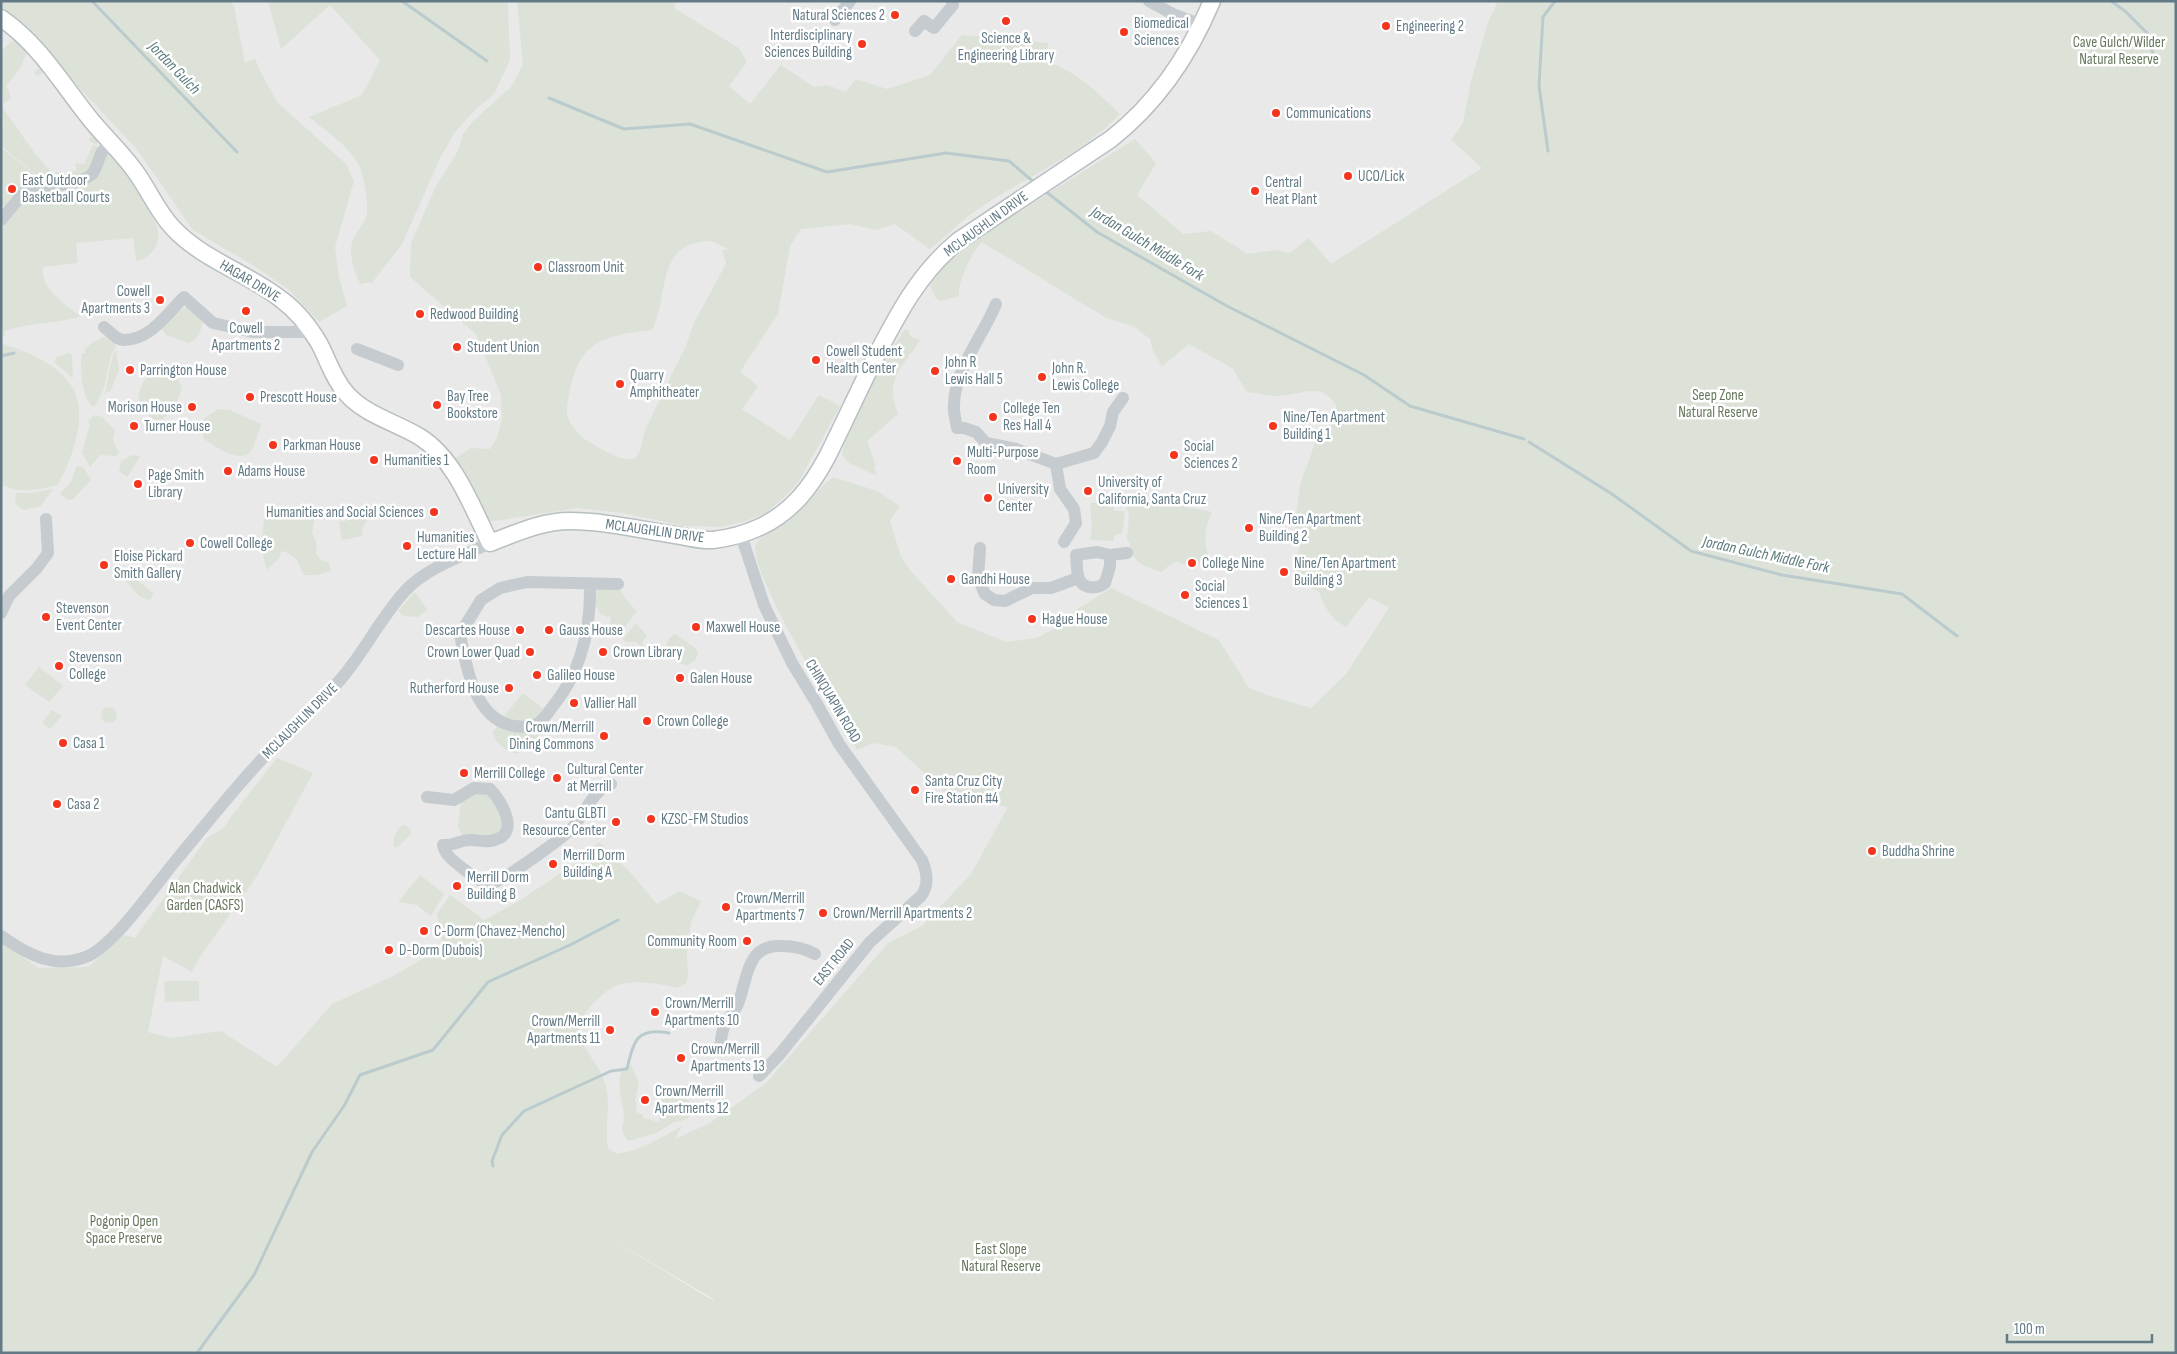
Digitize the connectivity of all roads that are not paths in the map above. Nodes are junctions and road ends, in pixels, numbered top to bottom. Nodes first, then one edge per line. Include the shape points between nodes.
1 (850, 1) edge
2 (952, 1) edge
3 (1149, 1) edge
4 (1212, 1) edge
5 (1, 18) edge
6 (835, 20) dead end
7 (1202, 25) junction
8 (915, 31) dead end
9 (110, 143) junction
10 (1, 220) edge
11 (996, 304) dead end
12 (104, 327) dead end
13 (302, 332) dead end
14 (357, 349) dead end
15 (398, 365) dead end
16 (1123, 398) dead end
17 (1056, 464) junction
18 (46, 519) dead end
19 (741, 535) junction
20 (1064, 542) dead end
21 (490, 543) junction
22 (980, 548) dead end
23 (1110, 554) junction
24 (1127, 554) dead end
25 (1078, 578) junction
26 (590, 584) junction
27 (618, 584) dead end
28 (5, 592) edge
29 (1, 614) edge
30 (611, 784) dead end
31 (427, 797) dead end
32 (926, 868) joint
33 (1, 936) edge
34 (815, 954) dead end
35 (720, 1050) dead end
36 (759, 1076) dead end

1 - 6 street
2 - 8 street via 934,28 924,21
3 - 7 street
4 - 7 main road, MCLAUGHLIN DRIVE
5 - 9 main road, HAGAR DRIVE via 52,66
7 - 19 main road, MCLAUGHLIN DRIVE via 1181,64 1130,124 946,251 913,290 894,321 805,493 782,515
9 - 10 street via 102,150 93,173 57,185 28,188
9 - 21 main road, HAGAR DRIVE via 137,173 161,214 178,233 219,263 275,295 302,320 320,344 339,385 350,398 373,414 420,437 435,450 454,475
11 - 17 street via 965,364 954,394 957,428 976,432 986,443 1016,449
12 - 13 street via 124,340 146,336 184,297 213,323 253,332
14 - 15 street
16 - 17 street via 1094,453
17 - 20 street via 1060,489 1074,509 1076,523
18 - 28 street via 48,553 37,568
19 - 21 main road, MCLAUGHLIN DRIVE via 712,540 693,539 600,523 568,521 532,527
19 - 32 street, CHINQUAPIN ROAD via 777,636 839,744
21 - 33 street, MCLAUGHLIN DRIVE via 432,571 406,590 331,691 249,773 106,944 78,960 52,961 26,953
22 - 25 street via 978,578 985,594 994,600 1005,602 1032,588 1051,588
23 - 24 street
23 - 25 street via 1076,555
23 - 25 street via 1107,578 1100,586 1085,586
26 - 26 street via 588,631 578,664 563,694 538,723 521,727 499,721 489,714 472,683 460,634 474,608 500,588 526,582
26 - 27 street
28 - 29 street
30 - 31 street via 597,792 566,834 495,882 486,882 470,874 447,855 443,845 498,838 508,825 498,799 490,789 474,788 454,800
32 - 36 street, EAST ROAD via 926,890 870,942
34 - 35 street via 801,947 776,945 758,952 750,965 737,1007 724,1026

